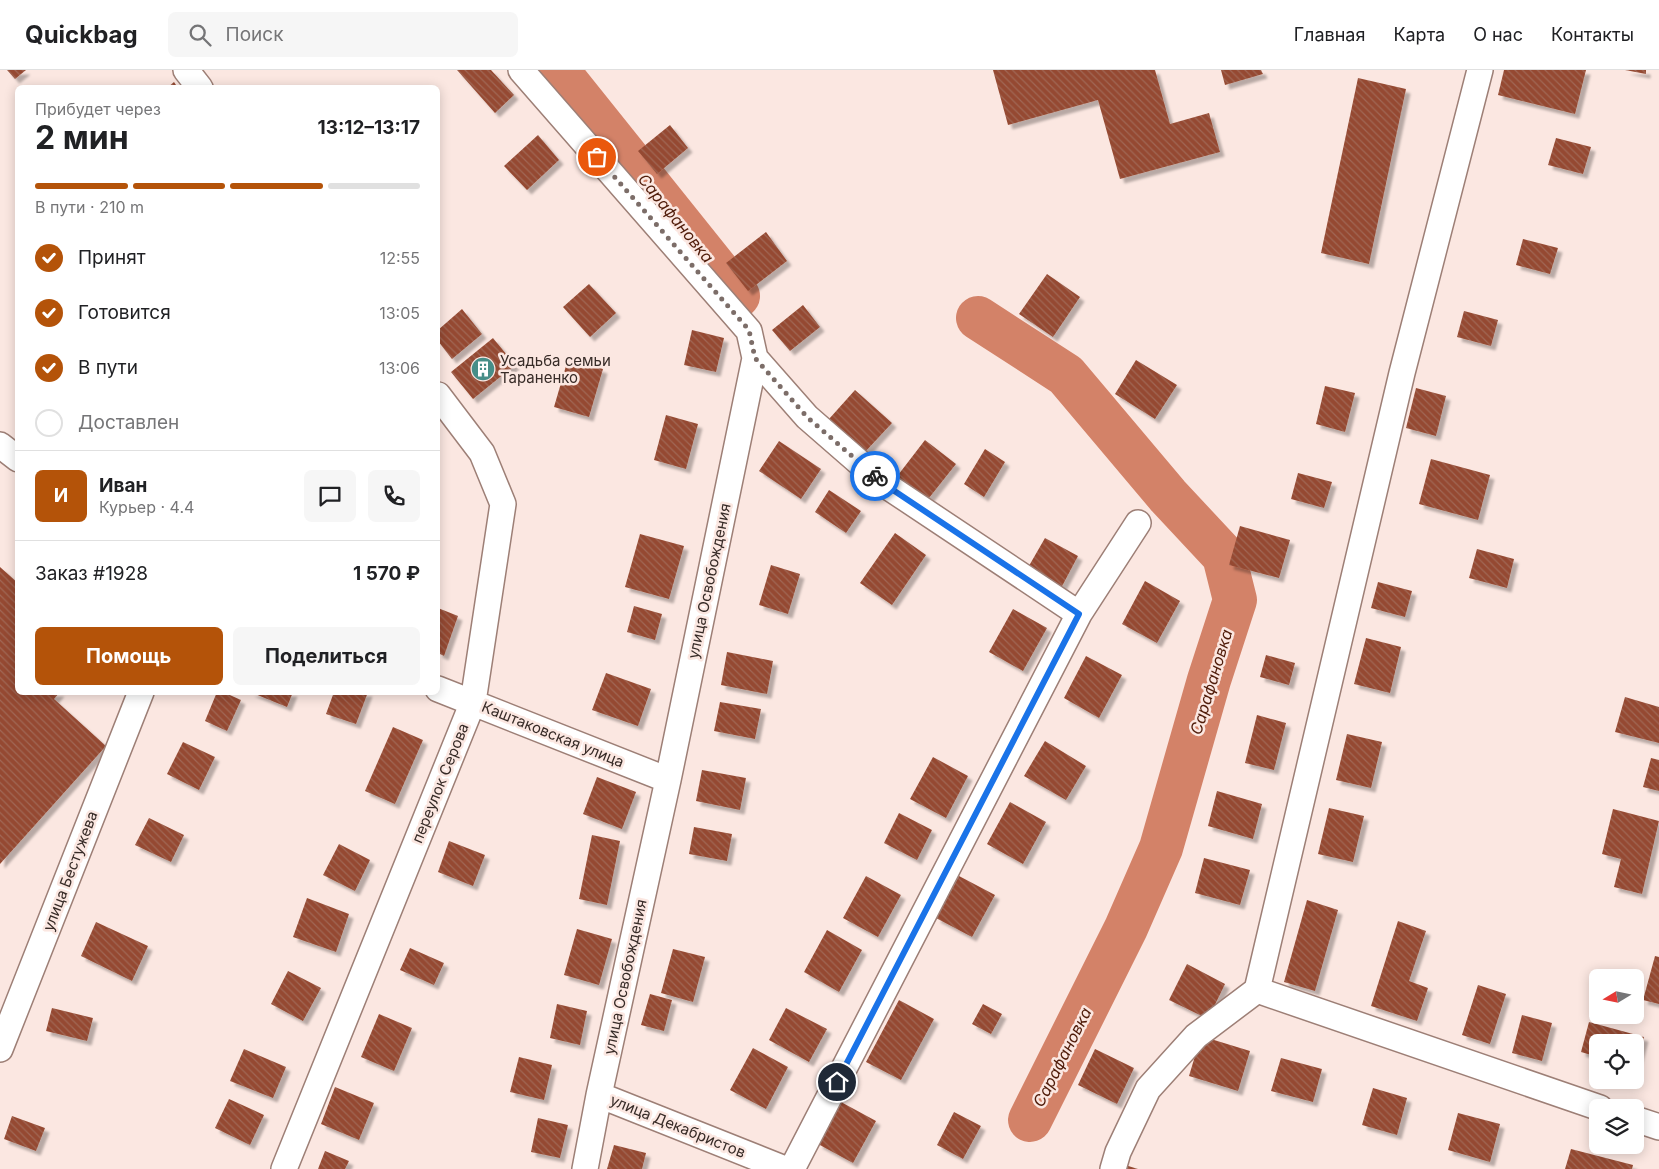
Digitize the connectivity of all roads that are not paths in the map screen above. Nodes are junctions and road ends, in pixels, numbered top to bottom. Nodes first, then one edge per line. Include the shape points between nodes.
1 (186, 70) edge
2 (521, 70) edge
3 (1480, 70) edge
4 (198, 85) edge
5 (755, 358) junction
6 (440, 398) edge
7 (0, 445) edge
8 (15, 458) edge
9 (1138, 523) dead end
10 (1079, 614) junction
11 (440, 690) edge
12 (139, 695) edge
13 (472, 702) junction
14 (668, 780) junction
15 (1257, 990) junction
16 (0, 1049) edge
17 (599, 1095) junction
18 (1589, 1104) edge
19 (1644, 1122) edge
20 (1659, 1128) edge
21 (284, 1169) edge
22 (585, 1169) edge
23 (785, 1169) edge
24 (792, 1169) edge
25 (1112, 1169) edge

1 - 4 street
2 - 5 street, улица Освобождения via 749,330
3 - 15 street via 1402,373
5 - 10 street via 807,417 884,484
5 - 14 street, улица Освобождения
6 - 13 street, переулок Серова via 482,453 503,504
7 - 8 street
9 - 10 street
10 - 24 street
11 - 13 street, Каштаковская улица
12 - 16 street, улица Бестужева
13 - 14 street, Каштаковская улица
13 - 21 street, переулок Серова
14 - 17 street, улица Освобождения
15 - 18 street
15 - 25 street via 1196,1036 1148,1089
17 - 22 street, улица Освобождения
17 - 23 street, улица Декабристов
19 - 20 street

